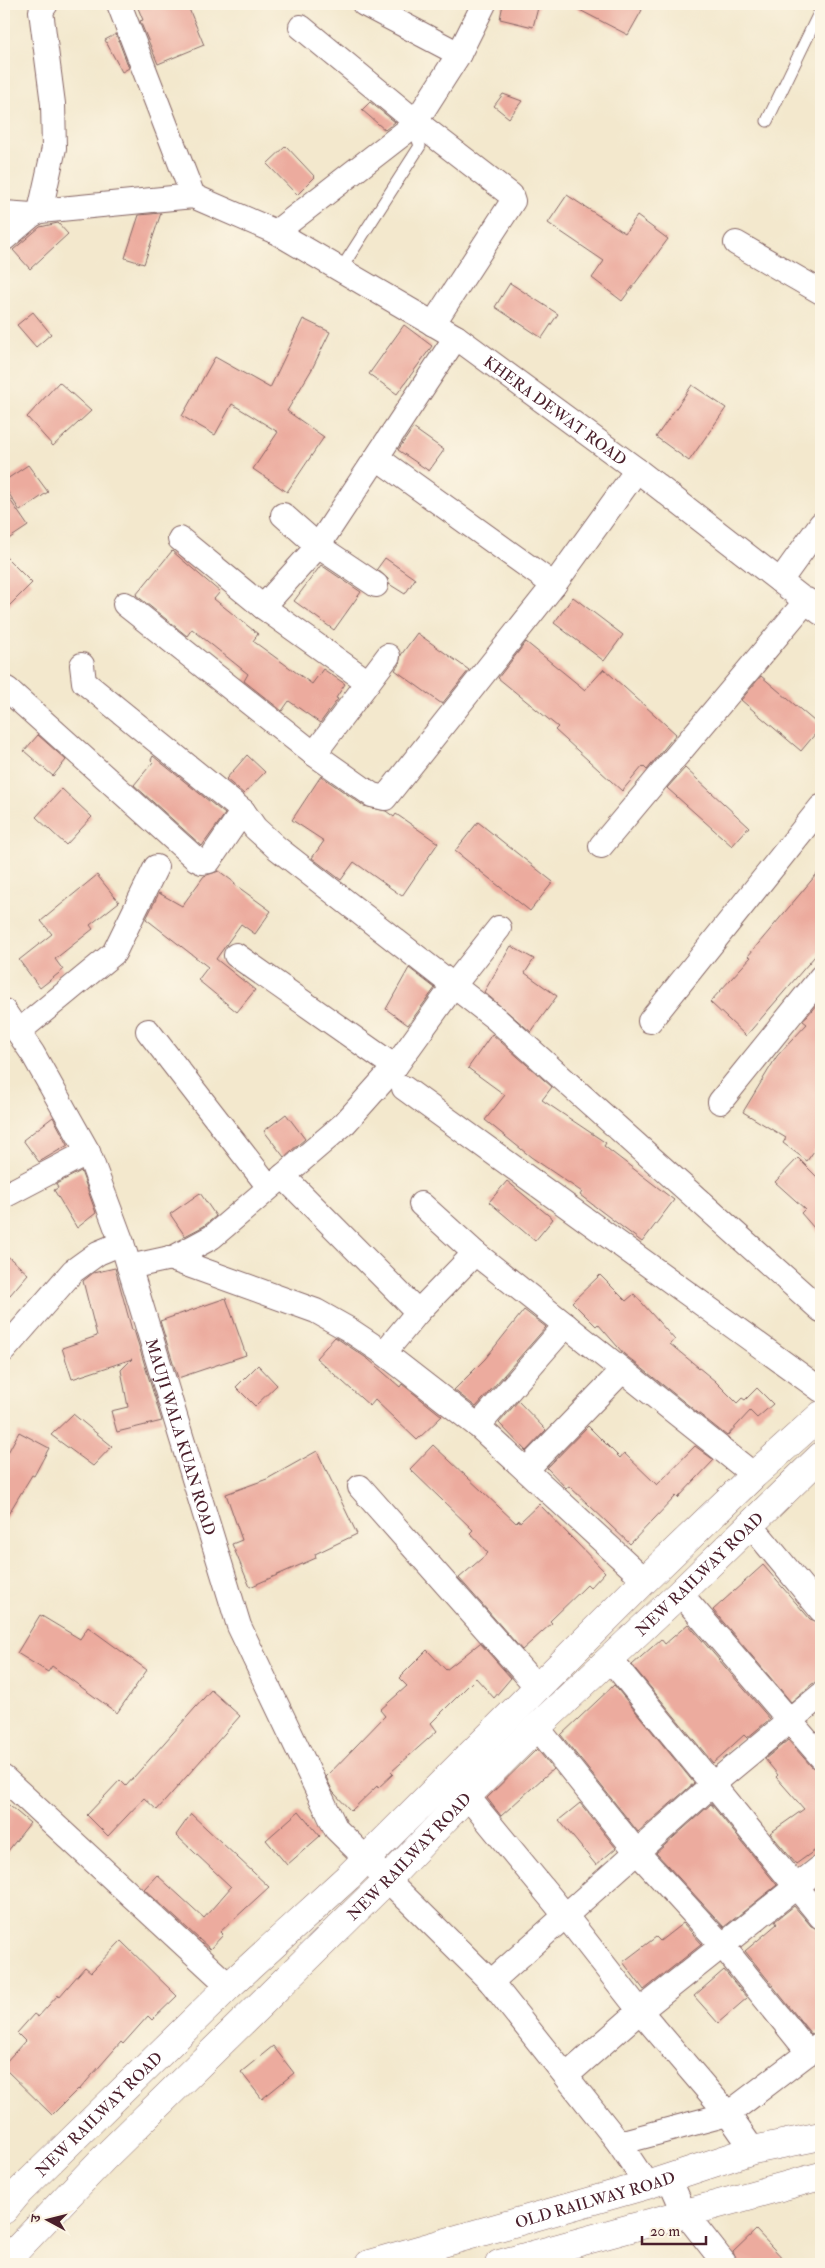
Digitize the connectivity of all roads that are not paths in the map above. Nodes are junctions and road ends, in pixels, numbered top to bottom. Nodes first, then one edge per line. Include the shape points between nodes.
1 (46, 4) edge
2 (119, 4) edge
3 (364, 4) edge
4 (484, 4) edge
5 (821, 9) edge
6 (301, 27) dead end
7 (459, 54) junction
8 (766, 121) dead end
9 (414, 123) junction
10 (192, 196) junction
11 (4, 213) edge
12 (36, 213) junction
13 (276, 232) junction
14 (4, 239) edge
15 (736, 243) dead end
16 (341, 269) junction
17 (821, 292) edge
18 (433, 324) junction
19 (456, 337) junction
20 (377, 458) junction
21 (637, 470) junction
22 (283, 515) dead end
23 (821, 524) edge
24 (180, 539) dead end
25 (318, 546) junction
26 (780, 581) junction
27 (376, 585) dead end
28 (554, 585) junction
29 (125, 604) dead end
30 (814, 606) edge
31 (263, 607) junction
32 (388, 656) dead end
33 (82, 665) dead end
34 (368, 682) junction
35 (7, 689) dead end
36 (314, 754) junction
37 (821, 807) edge
38 (243, 810) junction
39 (601, 846) dead end
40 (156, 868) dead end
41 (500, 928) dead end
42 (236, 955) dead end
43 (821, 977) edge
44 (454, 985) junction
45 (4, 1011) edge
46 (650, 1021) dead end
47 (148, 1031) dead end
48 (18, 1032) junction
49 (395, 1066) junction
50 (404, 1088) dead end
51 (720, 1102) dead end
52 (88, 1152) junction
53 (276, 1182) junction
54 (4, 1196) edge
55 (421, 1204) dead end
56 (122, 1243) junction
57 (474, 1253) junction
58 (169, 1258) junction
59 (129, 1267) junction
60 (821, 1310) edge
61 (418, 1312) junction
62 (566, 1325) junction
63 (4, 1350) edge
64 (384, 1353) junction
65 (622, 1371) junction
66 (821, 1390) edge
67 (821, 1415) edge
68 (478, 1426) junction
69 (821, 1456) edge
70 (526, 1470) junction
71 (754, 1475) junction
72 (360, 1486) dead end
73 (750, 1524) junction
74 (645, 1580) junction
75 (680, 1593) junction
76 (821, 1610) edge
77 (610, 1659) junction
78 (538, 1688) junction
79 (821, 1695) edge
80 (790, 1720) junction
81 (537, 1727) junction
82 (821, 1757) edge
83 (4, 1778) edge
84 (712, 1784) junction
85 (467, 1796) junction
86 (636, 1851) junction
87 (365, 1858) junction
88 (821, 1867) edge
89 (388, 1880) junction
90 (797, 1887) junction
91 (321, 1903) junction
92 (565, 1914) junction
93 (821, 1917) edge
94 (343, 1924) junction
95 (722, 1946) junction
96 (491, 1982) junction
97 (228, 1986) junction
98 (640, 2011) junction
99 (815, 2048) edge
100 (567, 2075) junction
101 (728, 2114) junction
102 (821, 2136) edge
103 (619, 2143) junction
104 (753, 2150) junction
105 (821, 2176) edge
106 (658, 2182) junction
107 (4, 2210) edge
108 (684, 2212) junction
109 (4, 2263) edge
110 (369, 2264) edge
111 (499, 2264) edge
112 (725, 2264) edge

1 - 12 street via 41,12 53,104 54,148
2 - 10 street
3 - 7 street
4 - 7 street
5 - 8 lane
6 - 9 street
7 - 9 street
9 - 13 street
9 - 16 lane via 420,146
9 - 18 street via 511,195 513,200
10 - 12 street
10 - 13 street, KHERA DEWAT ROAD
11 - 12 street
12 - 14 street
13 - 16 street, KHERA DEWAT ROAD
15 - 17 street
16 - 18 street, KHERA DEWAT ROAD
18 - 19 street, KHERA DEWAT ROAD
19 - 20 street
19 - 21 street, KHERA DEWAT ROAD
20 - 25 street
20 - 28 street
21 - 26 street, KHERA DEWAT ROAD
21 - 28 street
22 - 25 street
23 - 26 street
24 - 31 street
25 - 27 street
25 - 31 street
26 - 30 street, KHERA DEWAT ROAD
28 - 36 street via 385,798 372,795
29 - 36 street
30 - 39 street
31 - 34 street
32 - 34 street
33 - 38 street via 84,682
34 - 36 street
35 - 38 street via 196,859 209,861
37 - 46 street
38 - 44 street via 255,828 276,848
40 - 48 street via 114,953
41 - 44 street
42 - 49 street
43 - 51 street
44 - 49 street
44 - 60 street
45 - 48 street, MAUJI WALA KUAN ROAD
47 - 53 street
48 - 52 street, MAUJI WALA KUAN ROAD
49 - 53 street via 345,1123
50 - 66 street
52 - 54 street
52 - 56 street, MAUJI WALA KUAN ROAD
53 - 58 street via 212,1238
53 - 61 street
55 - 57 street
56 - 59 street, MAUJI WALA KUAN ROAD
56 - 63 street via 98,1253 73,1271
57 - 61 street
57 - 62 street
58 - 59 street
58 - 64 street via 316,1311
59 - 87 street, MAUJI WALA KUAN ROAD via 239,1626 336,1828
61 - 64 street
62 - 65 street
62 - 68 street
64 - 68 street
65 - 70 street
65 - 71 street
67 - 71 main road, NEW RAILWAY ROAD
68 - 70 street
69 - 73 main road, NEW RAILWAY ROAD
70 - 74 street
71 - 74 main road, NEW RAILWAY ROAD
72 - 78 street
73 - 75 main road, NEW RAILWAY ROAD
73 - 76 street
74 - 78 main road, NEW RAILWAY ROAD
75 - 77 main road, NEW RAILWAY ROAD
75 - 80 street
77 - 81 main road, NEW RAILWAY ROAD
77 - 84 street
78 - 87 main road, NEW RAILWAY ROAD
79 - 80 street
80 - 82 street
80 - 84 street
81 - 85 main road, NEW RAILWAY ROAD
81 - 86 street
83 - 97 street
84 - 86 street
84 - 90 street
85 - 89 main road, NEW RAILWAY ROAD
85 - 92 street
86 - 92 street
86 - 95 street
87 - 89 street, MAUJI WALA KUAN ROAD
87 - 91 main road, NEW RAILWAY ROAD
88 - 90 street
89 - 94 main road, NEW RAILWAY ROAD
89 - 96 street, MAUJI WALA KUAN ROAD
90 - 93 street
90 - 95 street
91 - 94 main road
91 - 97 main road, NEW RAILWAY ROAD
92 - 96 street
92 - 98 street
94 - 109 main road, NEW RAILWAY ROAD via 101,2161
95 - 98 street
95 - 99 street
96 - 100 street, MAUJI WALA KUAN ROAD
97 - 107 main road, NEW RAILWAY ROAD via 18,2192
98 - 100 street
98 - 101 street
99 - 101 street
100 - 103 street, MAUJI WALA KUAN ROAD
101 - 103 street
101 - 104 street
102 - 104 main road, OLD RAILWAY ROAD
103 - 106 street, MAUJI WALA KUAN ROAD
104 - 106 main road, OLD RAILWAY ROAD
105 - 108 main road
106 - 108 street, MAUJI WALA KUAN ROAD
106 - 110 main road, OLD RAILWAY ROAD
108 - 111 main road
108 - 112 street, MAUJI WALA KUAN ROAD

